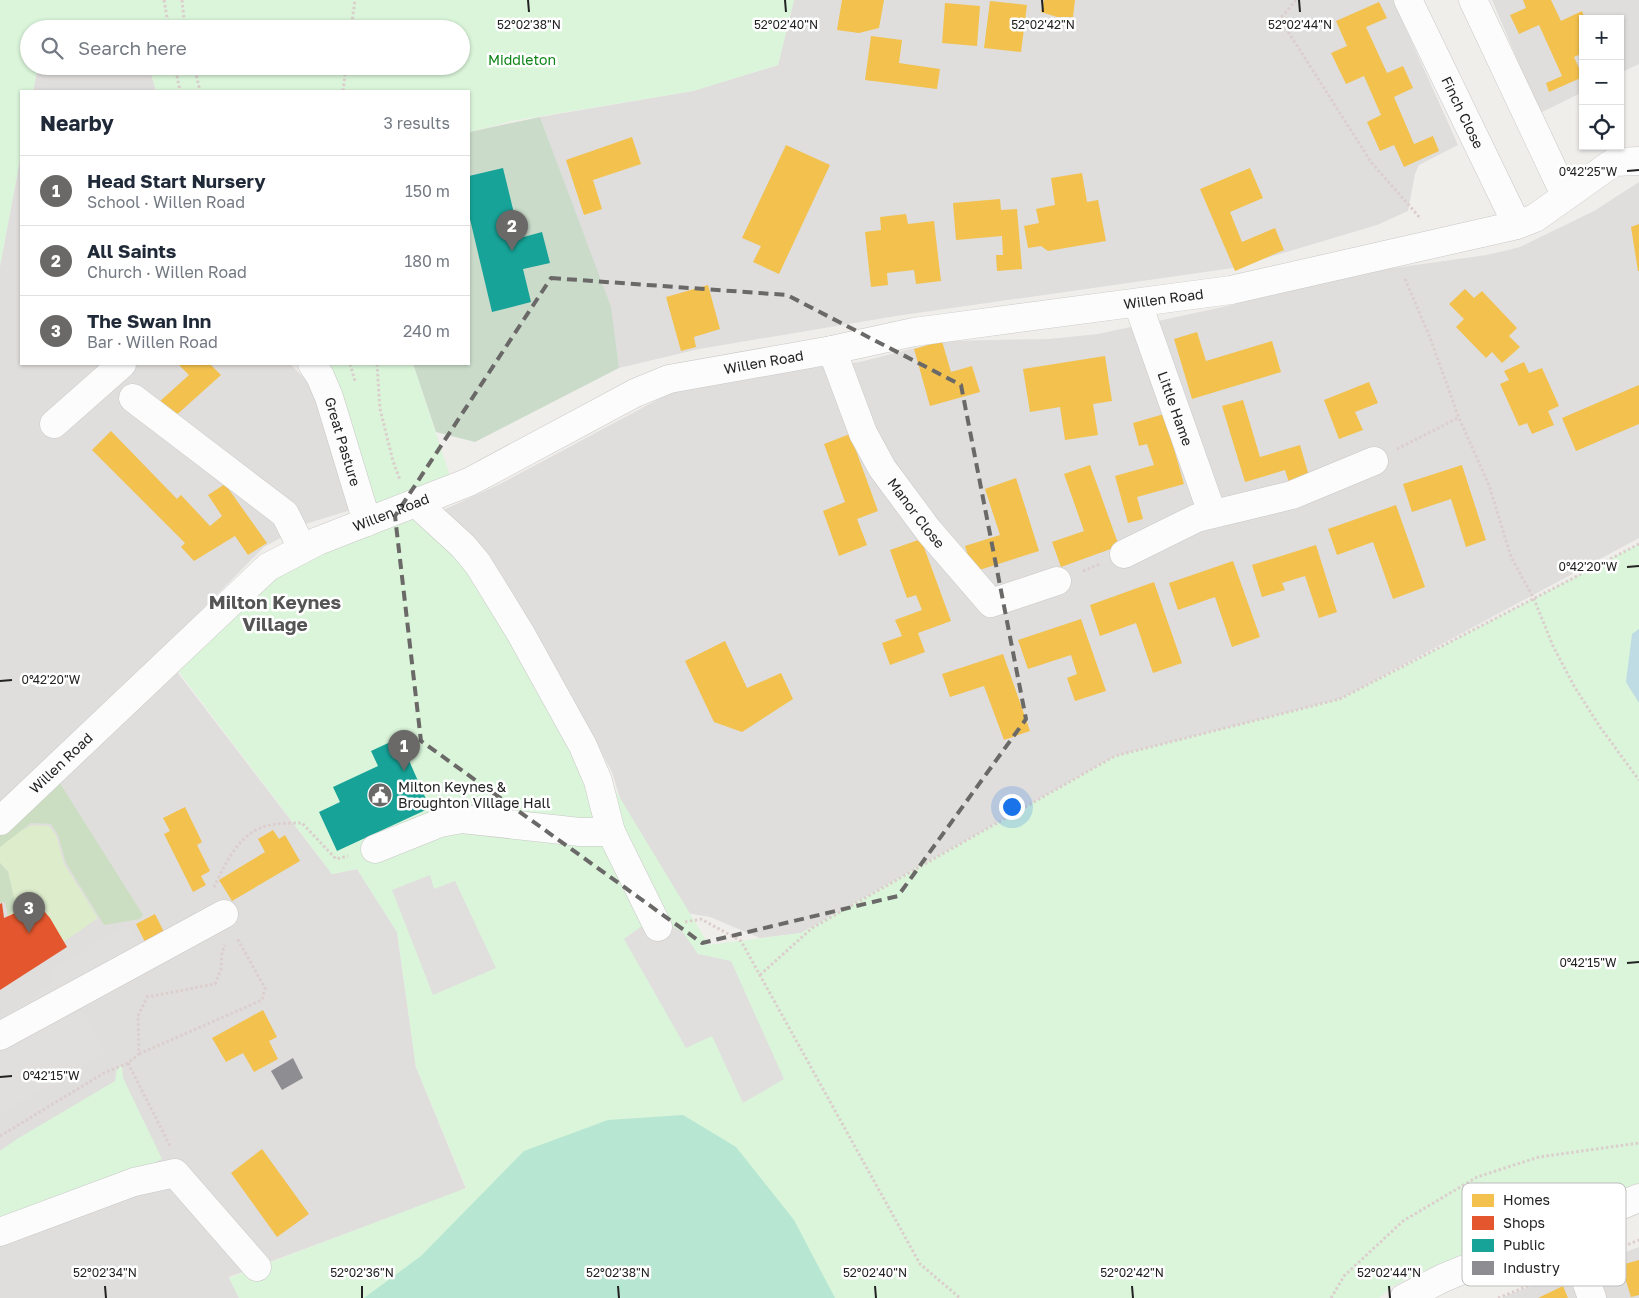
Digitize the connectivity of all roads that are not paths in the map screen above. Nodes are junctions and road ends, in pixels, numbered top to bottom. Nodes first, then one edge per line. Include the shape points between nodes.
1 (1408, 0) edge
2 (1473, 0) edge
3 (1639, 161) edge
4 (1565, 196) junction
5 (1517, 225) junction
6 (1138, 304) junction
7 (832, 350) junction
8 (121, 365) edge
9 (313, 365) edge
10 (133, 398) dead end
11 (54, 424) dead end
12 (1374, 460) road end
13 (416, 503) junction
14 (1212, 513) junction
15 (367, 522) junction
16 (302, 548) junction
17 (1124, 554) road end
18 (1057, 581) road end
19 (0, 821) edge
20 (611, 832) junction
21 (375, 849) dead end
22 (228, 922) road end
23 (658, 927) road end
24 (0, 1036) edge
25 (1639, 1198) edge
26 (1626, 1203) edge
27 (0, 1232) edge
28 (257, 1267) dead end
29 (1462, 1270) edge
30 (1588, 1286) edge
31 (1404, 1298) edge
32 (1592, 1298) edge

1 - 5 street, Finch Close
2 - 4 street
3 - 4 street, Willen Road via 1614,162
4 - 5 street, Willen Road via 1535,218
5 - 6 street, Willen Road via 1231,290
6 - 7 street, Willen Road via 914,332
6 - 14 street, Little Hame
7 - 13 street, Willen Road via 694,373 660,383 635,393 469,482
7 - 18 street, Manor Close via 863,433 882,468 928,530 991,603
8 - 11 street
9 - 15 street, Great Pasture via 329,397
10 - 16 street via 285,514
12 - 14 street via 1292,495
13 - 15 street, Willen Road
13 - 20 street via 478,564 521,634 584,746 598,781
14 - 17 street
15 - 16 street, Willen Road
16 - 19 street, Willen Road via 268,567 250,582
20 - 21 street via 580,832 462,819 440,823
20 - 23 street
22 - 24 street
25 - 26 street
27 - 28 street via 134,1182 175,1173
29 - 31 street
30 - 32 street

